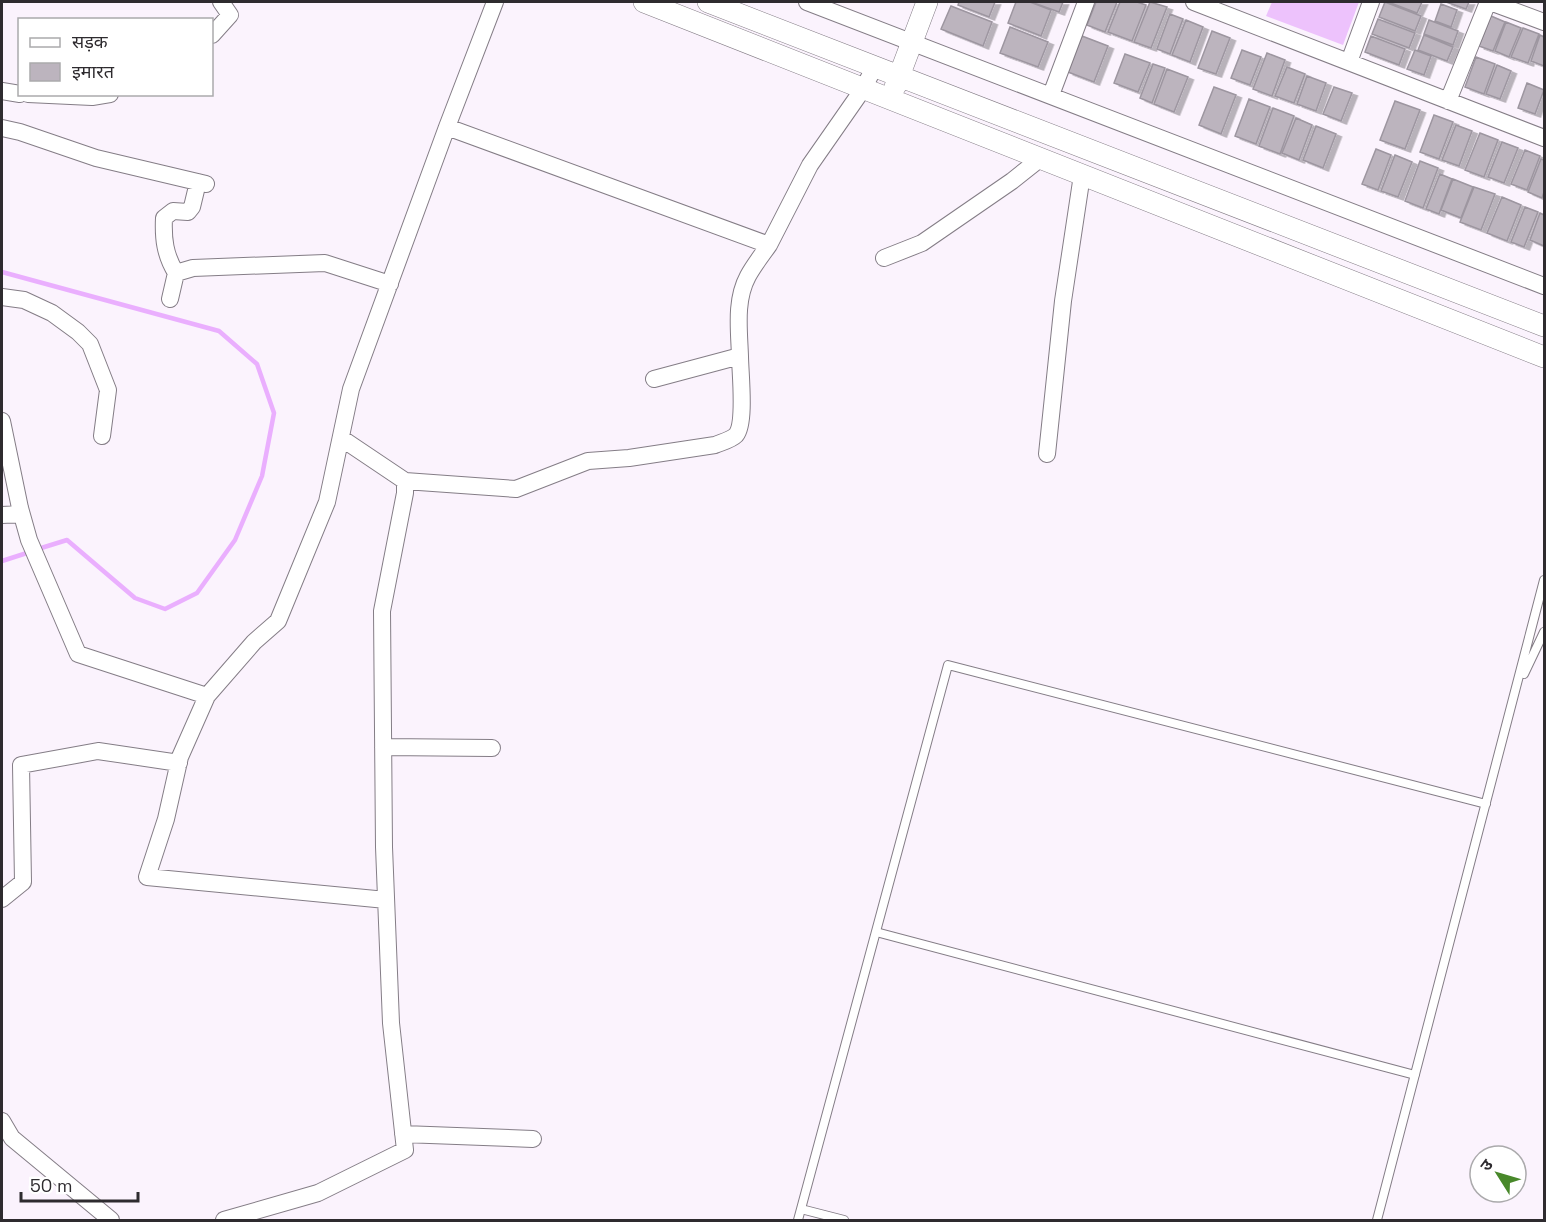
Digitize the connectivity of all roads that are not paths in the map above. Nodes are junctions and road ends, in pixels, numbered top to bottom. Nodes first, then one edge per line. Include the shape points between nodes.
1 (221, 2) edge
2 (495, 2) edge
3 (644, 2) edge
4 (708, 2) edge
5 (807, 2) edge
6 (927, 2) edge
7 (1086, 2) edge
8 (1194, 2) edge
9 (1371, 2) edge
10 (1489, 2) edge
11 (1545, 22) edge
12 (213, 34) edge
13 (911, 43) junction
14 (1349, 62) junction
15 (875, 66) junction
16 (898, 75) junction
17 (863, 89) junction
18 (2, 91) edge
19 (18, 94) edge
20 (1051, 95) junction
21 (71, 96) edge
22 (98, 96) edge
23 (891, 99) junction
24 (1448, 101) junction
25 (447, 127) junction
26 (2, 128) edge
27 (1545, 138) edge
28 (1041, 158) junction
29 (1082, 175) junction
30 (769, 245) junction
31 (884, 258) dead end
32 (177, 273) junction
33 (390, 284) junction
34 (1545, 286) edge
35 (2, 297) edge
36 (170, 299) dead end
37 (1545, 326) edge
38 (740, 356) junction
39 (1545, 357) edge
40 (654, 379) dead end
41 (2, 421) edge
42 (102, 436) dead end
43 (341, 438) junction
44 (1047, 454) dead end
45 (405, 481) junction
46 (21, 514) junction
47 (2, 515) edge
48 (1545, 580) edge
49 (1545, 632) edge
50 (1516, 690) junction
51 (207, 696) junction
52 (383, 747) junction
53 (492, 748) dead end
54 (179, 763) junction
55 (1486, 804) junction
56 (2, 899) edge
57 (386, 900) junction
58 (876, 932) junction
59 (1415, 1075) junction
60 (2, 1121) edge
61 (403, 1134) junction
62 (533, 1139) dead end
63 (801, 1209) junction
64 (111, 1221) edge
65 (224, 1221) edge
66 (798, 1221) edge
67 (844, 1221) edge
68 (1377, 1221) edge

1 - 12 street via 230,15
2 - 25 street
3 - 17 street
4 - 15 street
5 - 13 street
6 - 13 street
7 - 20 street
8 - 14 street
9 - 14 street
10 - 11 street
10 - 24 street
13 - 16 street
13 - 20 street
14 - 24 street
15 - 16 street
15 - 17 street
16 - 23 street
16 - 37 street
17 - 23 street
17 - 30 street via 810,165
18 - 19 street
20 - 34 street
21 - 22 street
23 - 28 street
24 - 27 street
25 - 30 street
25 - 33 street
26 - 32 street via 96,158 202,183 188,212 173,211 164,218 167,259
28 - 29 street
28 - 31 street via 922,243
29 - 39 street
29 - 44 street
30 - 38 street via 747,278 741,298
32 - 33 street via 193,268 325,263
32 - 36 street
33 - 43 street via 351,389
35 - 42 street via 24,300 52,313 90,344 108,390
38 - 40 street
38 - 45 street via 741,422 737,434 715,445 588,461 516,489
41 - 46 street
43 - 45 street
43 - 51 street via 327,502 278,621
45 - 52 street via 382,611
46 - 47 street
46 - 51 street via 28,540 78,654
48 - 50 lane
49 - 50 lane
50 - 55 lane
51 - 54 street
52 - 53 street
52 - 57 street
54 - 56 street via 98,751 21,765 23,882
54 - 57 street via 147,877
55 - 58 lane via 948,665
55 - 59 lane
57 - 61 street via 391,1023
58 - 59 lane
58 - 63 lane
59 - 68 lane
60 - 64 street via 12,1138
61 - 62 street
61 - 65 street via 405,1150 327,1188
63 - 66 lane
63 - 67 lane

